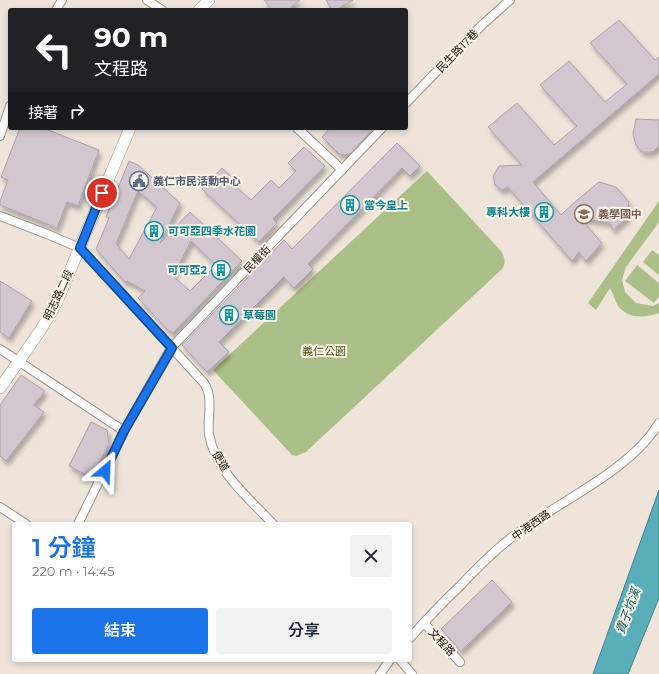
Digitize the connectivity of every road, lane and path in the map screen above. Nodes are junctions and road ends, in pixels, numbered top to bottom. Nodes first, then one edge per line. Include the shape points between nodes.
1 (147, 0) edge
2 (209, 0) edge
3 (510, 0) edge
4 (159, 8) edge
5 (201, 8) edge
6 (408, 101) edge
7 (8, 112) edge
8 (129, 130) edge
9 (300, 130) edge
10 (380, 130) edge
11 (0, 136) edge
12 (342, 170) junction
13 (0, 216) edge
14 (80, 248) junction
15 (172, 348) junction
16 (0, 349) edge
17 (18, 362) junction
18 (0, 388) edge
19 (659, 423) edge
20 (124, 431) junction
21 (0, 507) edge
22 (23, 522) edge
23 (79, 522) edge
24 (271, 522) edge
25 (424, 622) junction
26 (412, 636) edge
27 (389, 662) edge
28 (402, 662) edge
29 (460, 662) dead end
30 (380, 674) edge
31 (412, 674) edge

1 - 4 street
2 - 5 main road
3 - 6 street, 民生路17巷
7 - 11 street
8 - 14 main road, 明志路二段
9 - 12 street
10 - 12 street, 民權街
12 - 15 street, 民權街
13 - 14 street
14 - 15 street
14 - 17 main road, 明志路二段 via 56,304
15 - 20 street, 民權街
15 - 24 street, 便道 via 208,389 209,434 222,466
16 - 17 street
17 - 18 main road, 明志路二段
17 - 20 street
19 - 25 street, 中港西路 via 622,464 516,534 488,557
20 - 23 street, 民權街
21 - 22 street
25 - 26 street, 中港西路
25 - 29 street, 文程路
27 - 30 street
28 - 31 street

